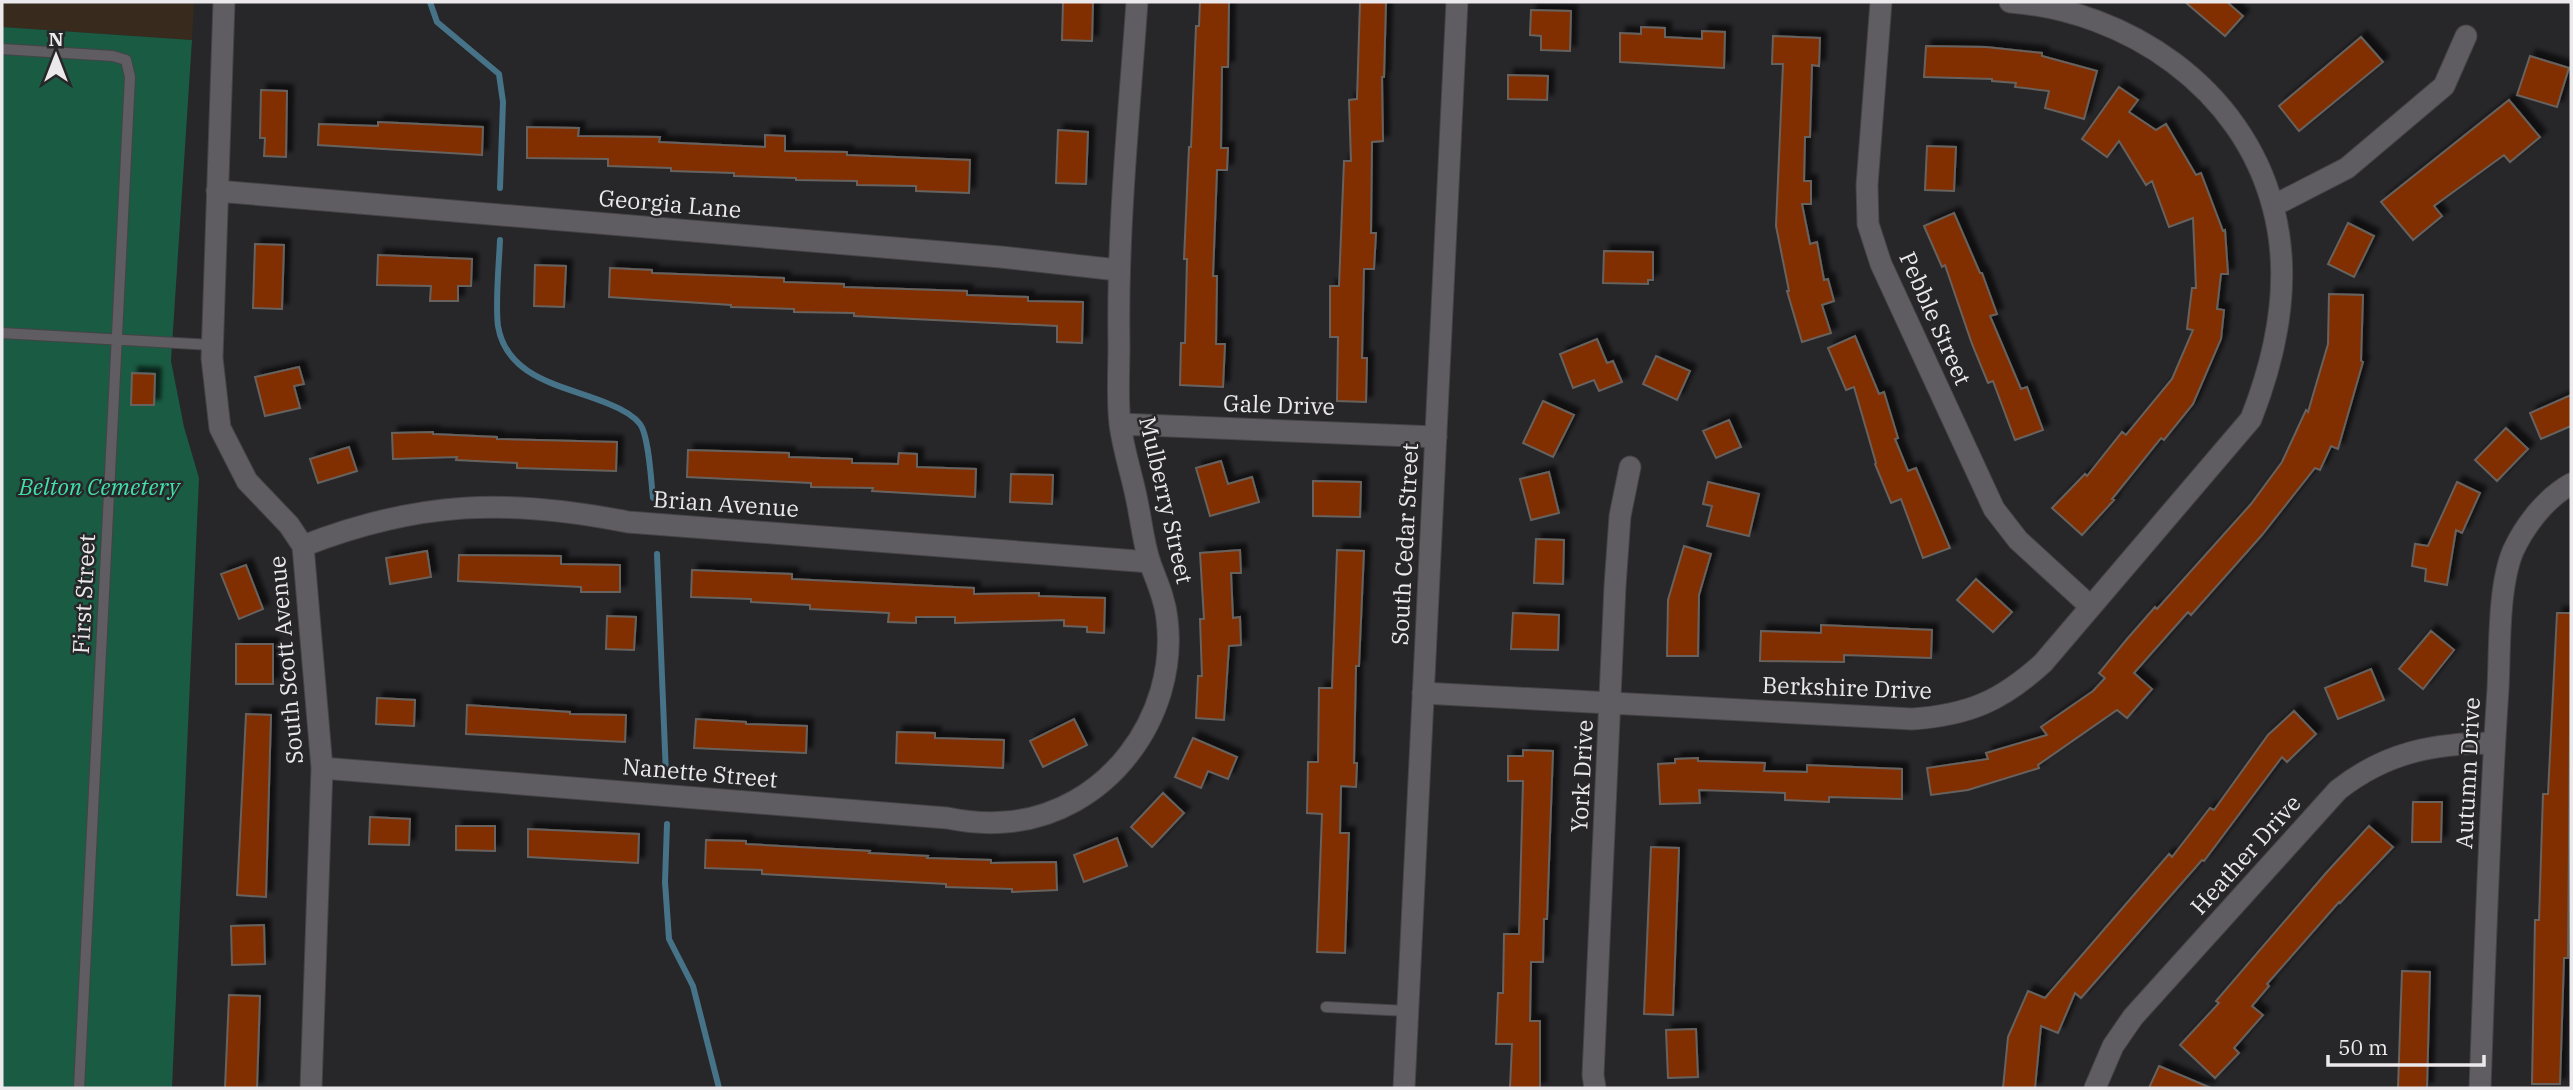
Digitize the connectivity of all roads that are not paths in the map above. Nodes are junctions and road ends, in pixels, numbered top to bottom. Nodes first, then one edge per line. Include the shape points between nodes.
1 (224, 2) edge
2 (1137, 2) edge
3 (1457, 2) edge
4 (1881, 2) edge
5 (2010, 2) edge
6 (2466, 36) dead end
7 (2, 49) edge
8 (217, 191) junction
9 (2273, 206) junction
10 (1118, 270) junction
11 (2, 333) edge
12 (117, 339) junction
13 (212, 345) junction
14 (1120, 424) junction
15 (1436, 437) junction
16 (1630, 467) dead end
17 (2571, 484) edge
18 (303, 546) junction
19 (1150, 562) junction
20 (2091, 607) junction
21 (1423, 692) junction
22 (1610, 703) junction
23 (2494, 743) junction
24 (322, 768) junction
25 (1070, 804) joint
26 (1326, 1007) dead end
27 (1408, 1011) junction
28 (79, 1088) edge
29 (310, 1088) edge
30 (1404, 1088) edge
31 (1595, 1088) edge
32 (2095, 1088) edge
33 (2480, 1088) edge

1 - 8 street, South Scott Avenue
2 - 10 street, Mulberry Street
3 - 15 street, South Cedar Street
4 - 20 street, Pebble Street via 1867,185 1868,223 1881,264 1994,509 2018,540
5 - 9 street, Berkshire Drive via 2086,16 2124,31 2170,59 2219,105 2243,138
6 - 9 street via 2444,86 2347,168
7 - 12 lane, First Street via 113,55 126,60 130,77
8 - 10 street, Georgia Lane
8 - 13 street, South Scott Avenue
9 - 20 street, Berkshire Drive via 2281,274 2274,345 2251,419
10 - 14 street, Mulberry Street
11 - 12 lane
12 - 13 lane
12 - 28 lane, First Street
13 - 18 street, South Scott Avenue via 220,428 247,481
14 - 15 street, Gale Drive
14 - 19 street, Mulberry Street
15 - 21 street, South Cedar Street
16 - 22 street, York Drive via 1620,516
17 - 23 street, Autumn Drive via 2545,504 2513,552 2505,580
18 - 19 street, Brian Avenue via 379,520 423,512 529,507 628,522
18 - 24 street, South Scott Avenue
19 - 25 street, Mulberry Street via 1167,618 1169,649 1158,703 1140,741 1118,768
20 - 22 street, Berkshire Drive via 2018,685 1971,710 1942,717
21 - 22 street, Berkshire Drive
21 - 27 street, South Cedar Street
22 - 31 street, York Drive
23 - 32 street, Heather Drive via 2422,748 2390,759 2338,790 2133,1017 2113,1046
23 - 33 street, Autumn Drive
24 - 25 street, Nanette Street via 975,823 1035,817
24 - 29 street, South Scott Avenue
26 - 27 lane
27 - 30 street, South Cedar Street

